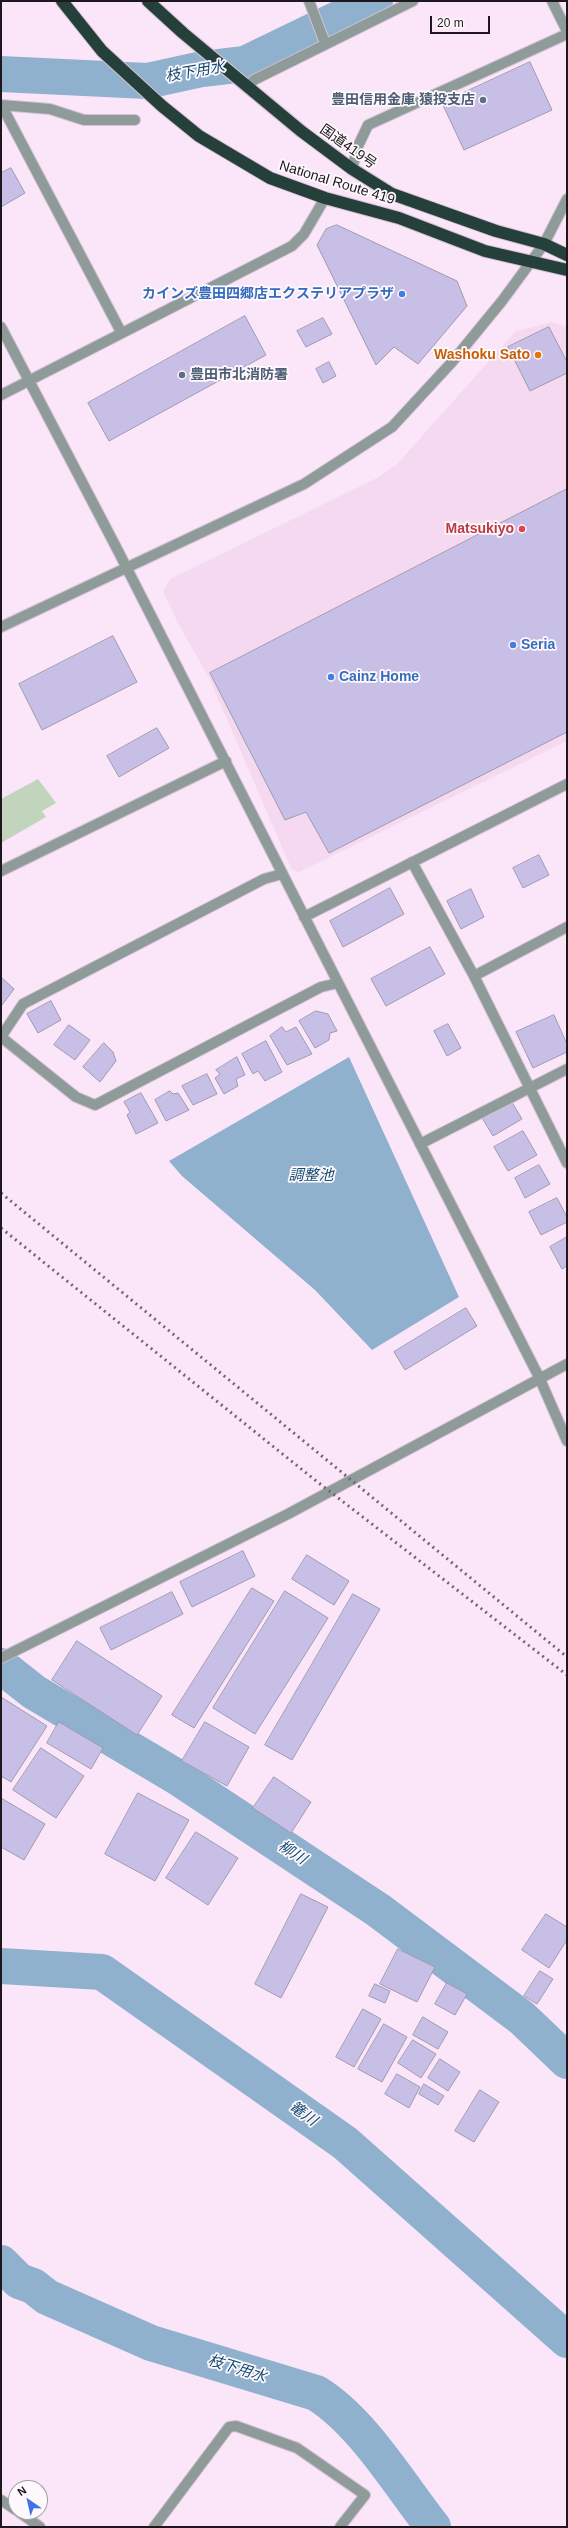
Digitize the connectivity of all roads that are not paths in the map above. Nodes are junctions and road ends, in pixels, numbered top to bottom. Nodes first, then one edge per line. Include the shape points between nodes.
1 (62, 1) edge
2 (148, 1) edge
3 (413, 1) edge
4 (552, 1) edge
5 (309, 4) edge
6 (567, 31) edge
7 (567, 34) edge
8 (326, 43) junction
9 (247, 87) junction
10 (2, 106) edge
11 (135, 120) dead end
12 (352, 169) junction
13 (325, 198) junction
14 (567, 199) edge
15 (544, 244) junction
16 (567, 256) edge
17 (530, 262) junction
18 (567, 270) edge
19 (1, 328) edge
20 (121, 332) junction
21 (30, 381) junction
22 (1, 395) edge
23 (126, 567) junction
24 (1, 627) edge
25 (226, 761) junction
26 (567, 784) edge
27 (412, 862) junction
28 (1, 871) edge
29 (282, 874) junction
30 (304, 917) junction
31 (567, 927) edge
32 (474, 976) junction
33 (338, 983) junction
34 (1, 1037) edge
35 (567, 1069) edge
36 (529, 1089) junction
37 (420, 1144) junction
38 (567, 1163) edge
39 (567, 1364) edge
40 (539, 1378) junction
41 (567, 1441) edge
42 (1, 1658) edge
43 (30, 2520) edge
44 (40, 2527) edge
45 (154, 2527) edge
46 (340, 2527) edge

1 - 13 highway, National Route 419 via 102,51 199,136 270,178
2 - 9 highway, 国道419号
3 - 8 street
4 - 6 street
5 - 8 street
7 - 12 street via 368,125 358,146
8 - 9 street via 254,80
9 - 12 highway, 国道419号
10 - 11 street via 50,109 84,120
10 - 20 street
12 - 15 highway, 国道419号 via 392,194 496,231
13 - 17 highway, National Route 419 via 399,218 485,251
13 - 20 street via 304,234 292,246
14 - 15 street
15 - 16 highway, 国道419号
15 - 17 street
17 - 18 highway, National Route 419
17 - 23 street via 452,362 392,427 304,484
19 - 21 street
20 - 21 street
21 - 22 street
21 - 23 street
23 - 24 street
23 - 25 street
25 - 28 street
25 - 29 street
26 - 27 street
27 - 30 street
27 - 32 street
29 - 30 street
29 - 34 street via 264,879 23,1004
30 - 33 street
31 - 32 street
32 - 36 street
33 - 34 street via 321,987 94,1105 76,1097
33 - 37 street
35 - 36 street
36 - 37 street
36 - 38 street
37 - 40 street
39 - 40 street
40 - 41 street
40 - 42 street via 343,1485
43 - 44 street
45 - 46 street via 229,2428 236,2426 297,2448 365,2495

